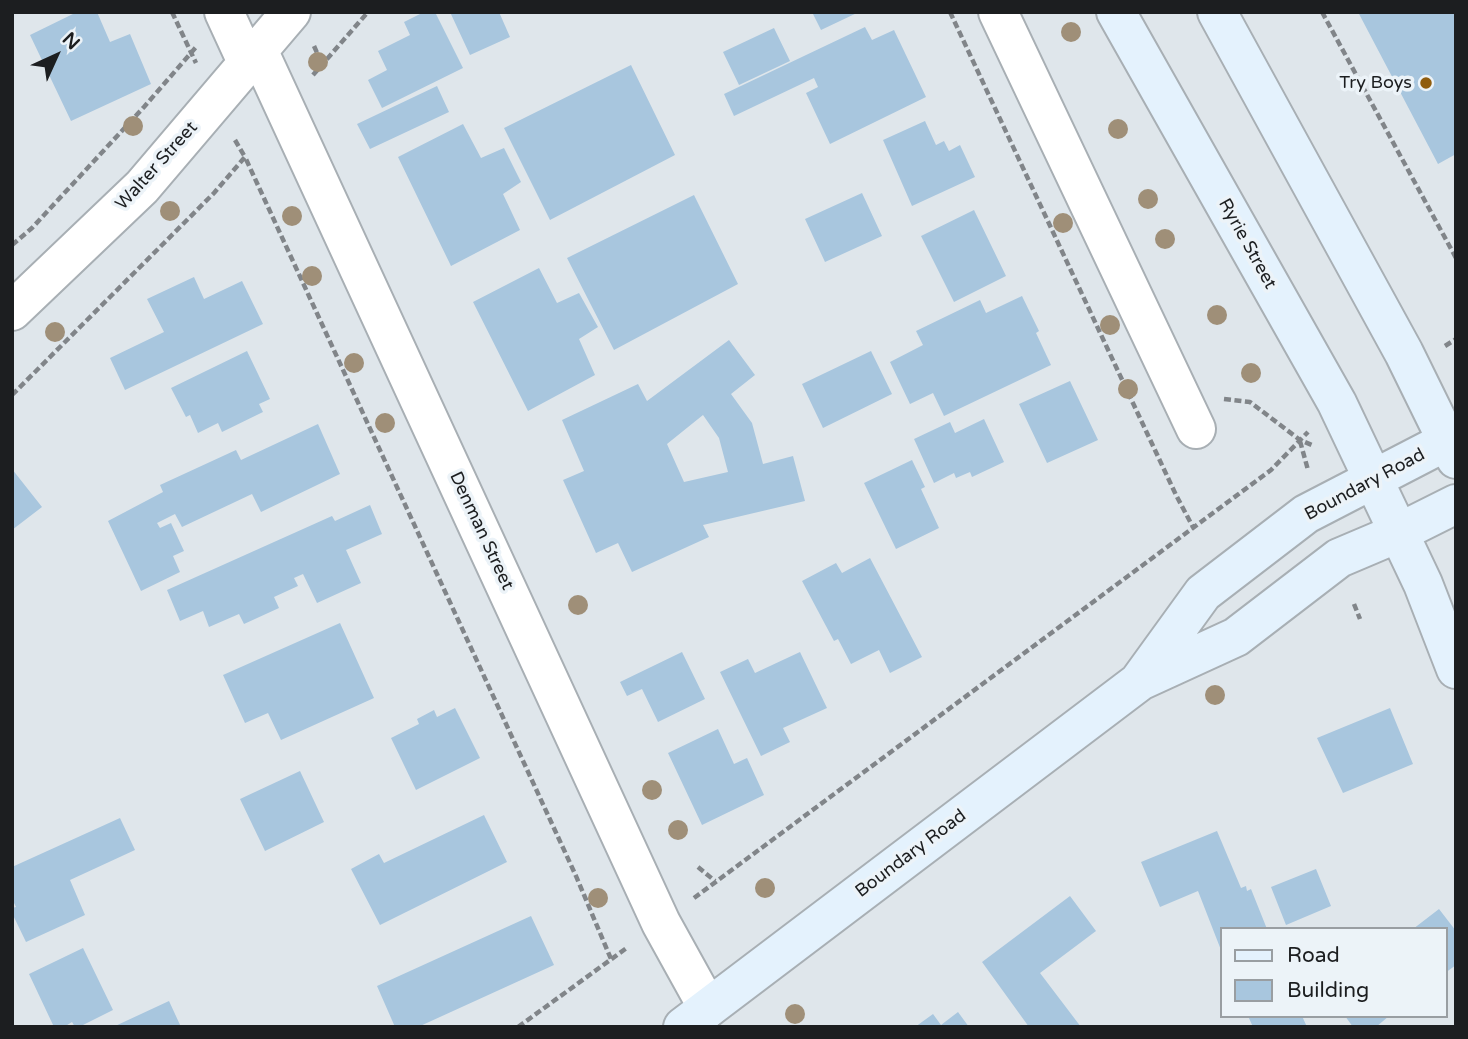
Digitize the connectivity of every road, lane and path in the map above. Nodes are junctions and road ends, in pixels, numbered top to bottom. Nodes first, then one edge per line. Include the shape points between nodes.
1 (172, 12) edge
2 (224, 12) edge
3 (368, 12) edge
4 (950, 12) edge
5 (998, 12) edge
6 (1116, 12) edge
7 (1217, 12) edge
8 (1322, 12) edge
9 (271, 32) edge
10 (322, 64) dead end
11 (12, 245) edge
12 (1456, 258) edge
13 (12, 311) edge
14 (1456, 339) edge
15 (1441, 348) dead end
16 (1178, 394) junction
17 (12, 395) edge
18 (1316, 424) dead end
19 (1196, 429) dead end
20 (1300, 440) junction
21 (1452, 450) edge
22 (1310, 477) dead end
23 (1373, 479) junction
24 (1456, 504) edge
25 (1194, 529) junction
26 (1398, 533) junction
27 (1354, 604) dead end
28 (1360, 619) dead end
29 (1456, 669) edge
30 (1140, 681) junction
31 (698, 867) dead end
32 (715, 881) junction
33 (688, 902) dead end
34 (636, 942) dead end
35 (611, 959) junction
36 (695, 1017) edge
37 (518, 1027) edge

1 - 11 path via 191,53
2 - 9 street, Denman Street
3 - 10 path
4 - 25 path
5 - 16 street
6 - 23 main road, Ryrie Street via 1337,403
7 - 21 main road via 1404,353
8 - 12 path
9 - 13 street, Walter Street via 142,187
9 - 36 street, Denman Street via 661,923
14 - 15 path
16 - 19 street
16 - 20 path via 1250,402
17 - 35 path via 215,193 245,157
18 - 20 path
20 - 22 path
20 - 25 path via 1271,470
21 - 23 main road, Boundary Road
23 - 26 main road, Ryrie Street
23 - 30 main road, Boundary Road via 1306,514 1203,593
24 - 26 main road, Boundary Road
25 - 32 path
26 - 29 main road, Ryrie Street
26 - 30 main road, Boundary Road via 1339,558 1236,637
27 - 28 path
30 - 36 main road, Boundary Road
31 - 32 path
32 - 33 path
34 - 35 path
35 - 37 path

